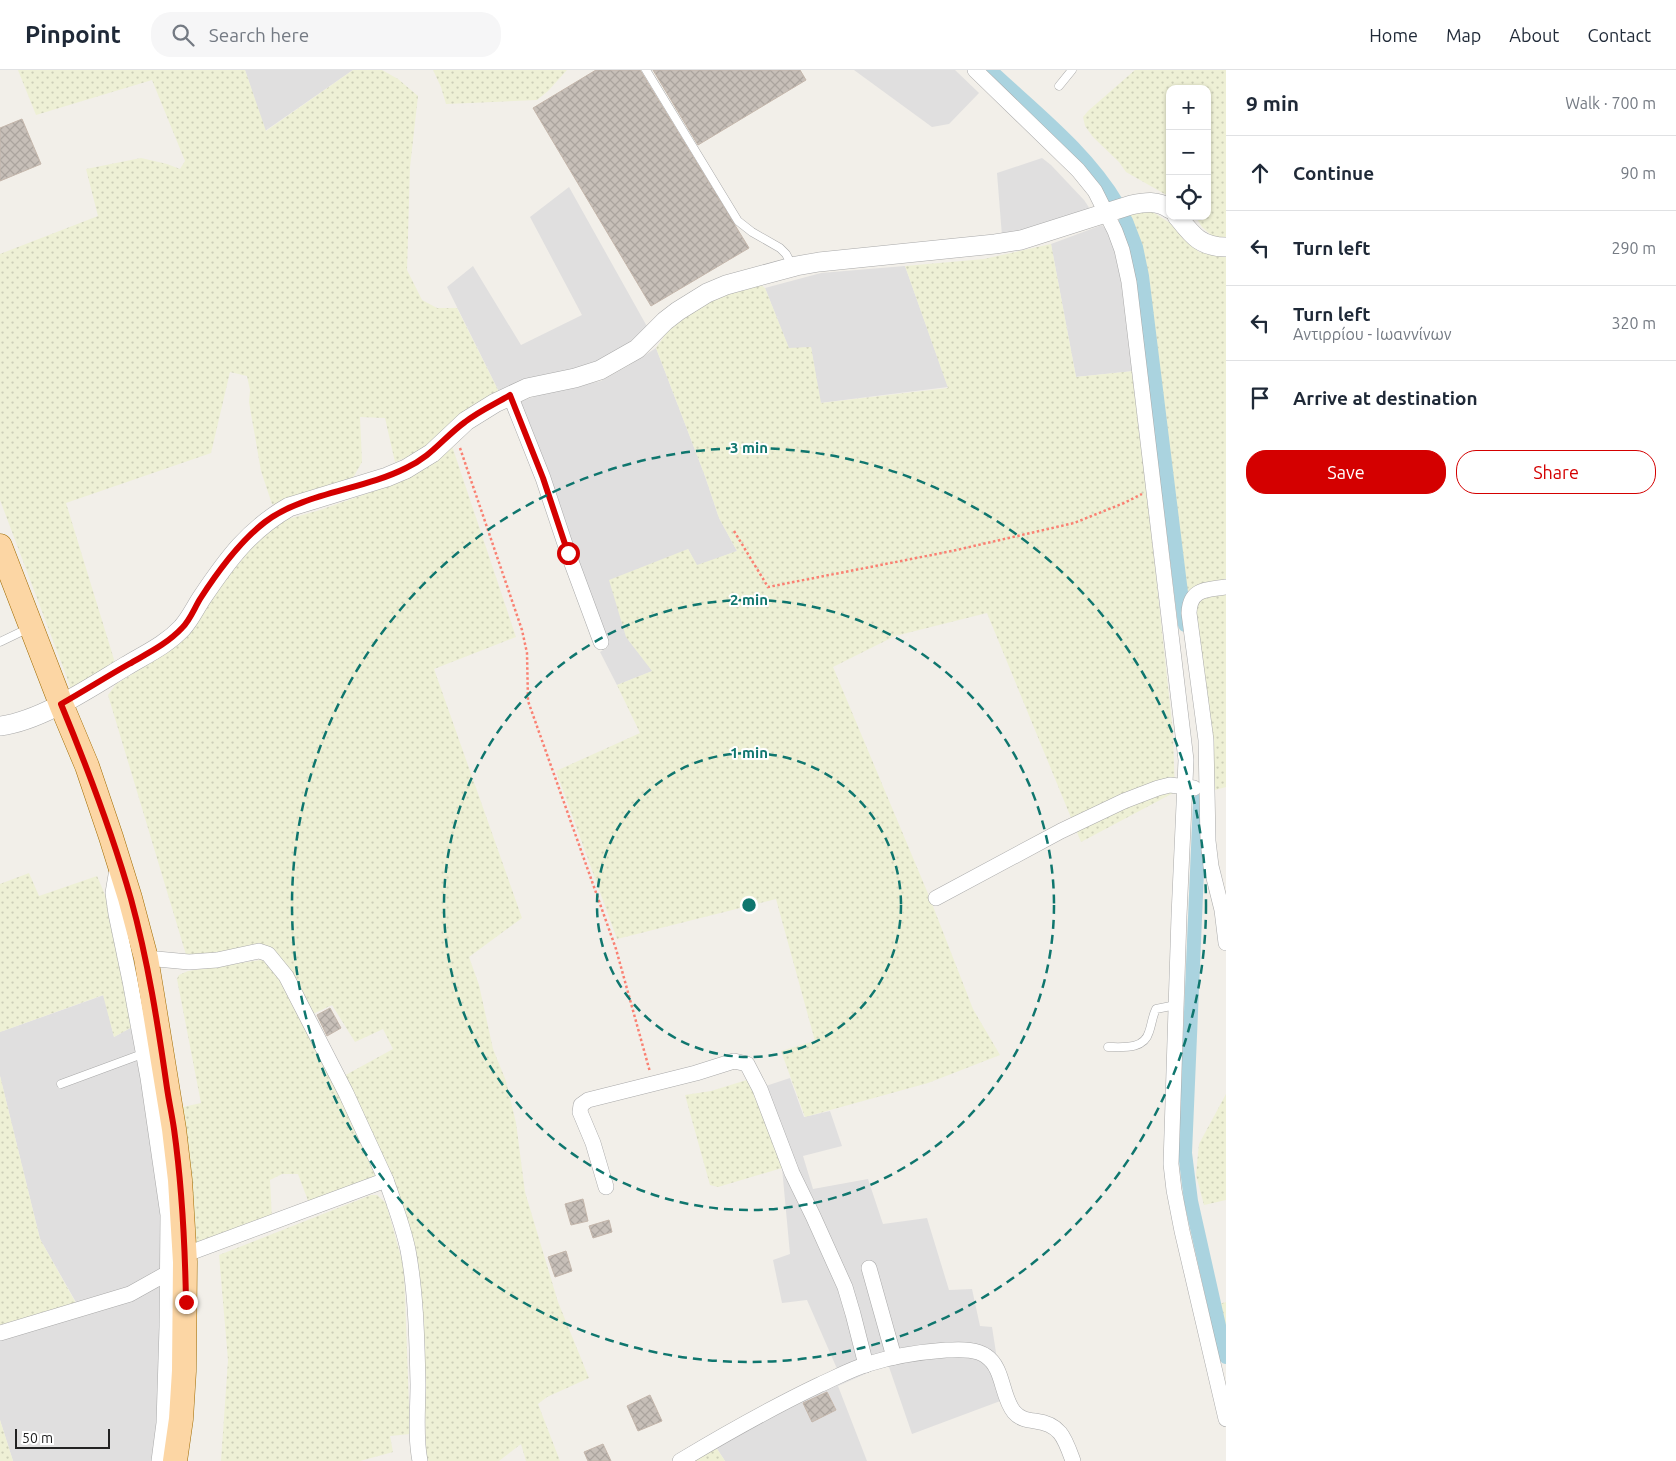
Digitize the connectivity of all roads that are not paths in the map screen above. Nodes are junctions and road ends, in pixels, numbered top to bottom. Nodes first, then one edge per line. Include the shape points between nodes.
1 (646, 70) edge
2 (975, 70) edge
3 (1072, 70) edge
4 (1059, 86) dead end
5 (1166, 207) edge
6 (1107, 212) junction
7 (1180, 220) edge
8 (1226, 247) edge
9 (793, 267) junction
10 (510, 395) junction
11 (1, 554) edge
12 (1226, 587) edge
13 (31, 627) junction
14 (0, 642) edge
15 (601, 642) dead end
16 (61, 704) junction
17 (2, 727) edge
18 (1185, 786) junction
19 (1208, 791) junction
20 (118, 860) junction
21 (936, 898) dead end
22 (1226, 943) edge
23 (146, 958) junction
24 (1176, 1005) junction
25 (1108, 1047) dead end
26 (153, 1051) junction
27 (61, 1084) dead end
28 (386, 1180) junction
29 (606, 1187) dead end
30 (179, 1264) junction
31 (869, 1268) dead end
32 (0, 1333) edge
33 (894, 1357) junction
34 (866, 1365) junction
35 (1226, 1419) edge
36 (159, 1461) edge
37 (175, 1461) edge
38 (420, 1461) edge
39 (680, 1461) edge
40 (1073, 1461) edge

1 - 9 lane via 738,221 780,248
2 - 6 street via 1078,170
3 - 4 lane
5 - 6 street via 1158,202 1147,202
6 - 9 street via 1008,243 841,259
6 - 18 street via 1122,250 1129,282 1183,728
7 - 8 street via 1206,245
9 - 10 street via 726,285 692,302 665,320 637,349 600,370
10 - 15 street
10 - 16 street via 466,421 432,453 406,469 289,507 266,521 221,569 183,627 168,640
11 - 13 main road
12 - 19 street via 1202,591 1193,597 1189,605 1206,740
13 - 14 lane
13 - 16 main road
16 - 17 street
16 - 20 main road via 87,766
18 - 19 street
18 - 21 street via 1170,785 1124,801
18 - 24 street
19 - 22 street via 1208,841
20 - 23 main road
20 - 26 street via 114,893 116,914
23 - 26 main road
23 - 28 street via 189,962 259,951 268,954 286,976
24 - 25 lane via 1156,1009 1149,1034 1143,1042 1136,1046
24 - 35 street via 1171,1164 1174,1190
26 - 27 lane
26 - 30 main road via 174,1129 180,1180
28 - 30 street
28 - 38 street via 410,1265
29 - 34 street via 580,1112 581,1105 588,1100 734,1061 747,1064 792,1173 845,1287
30 - 32 street via 130,1294
30 - 36 street via 167,1327 164,1423
30 - 37 main road via 184,1371
31 - 33 street
33 - 34 street
33 - 40 street via 952,1350 986,1355 995,1366 1015,1413 1022,1418 1054,1426
34 - 39 street via 790,1399

